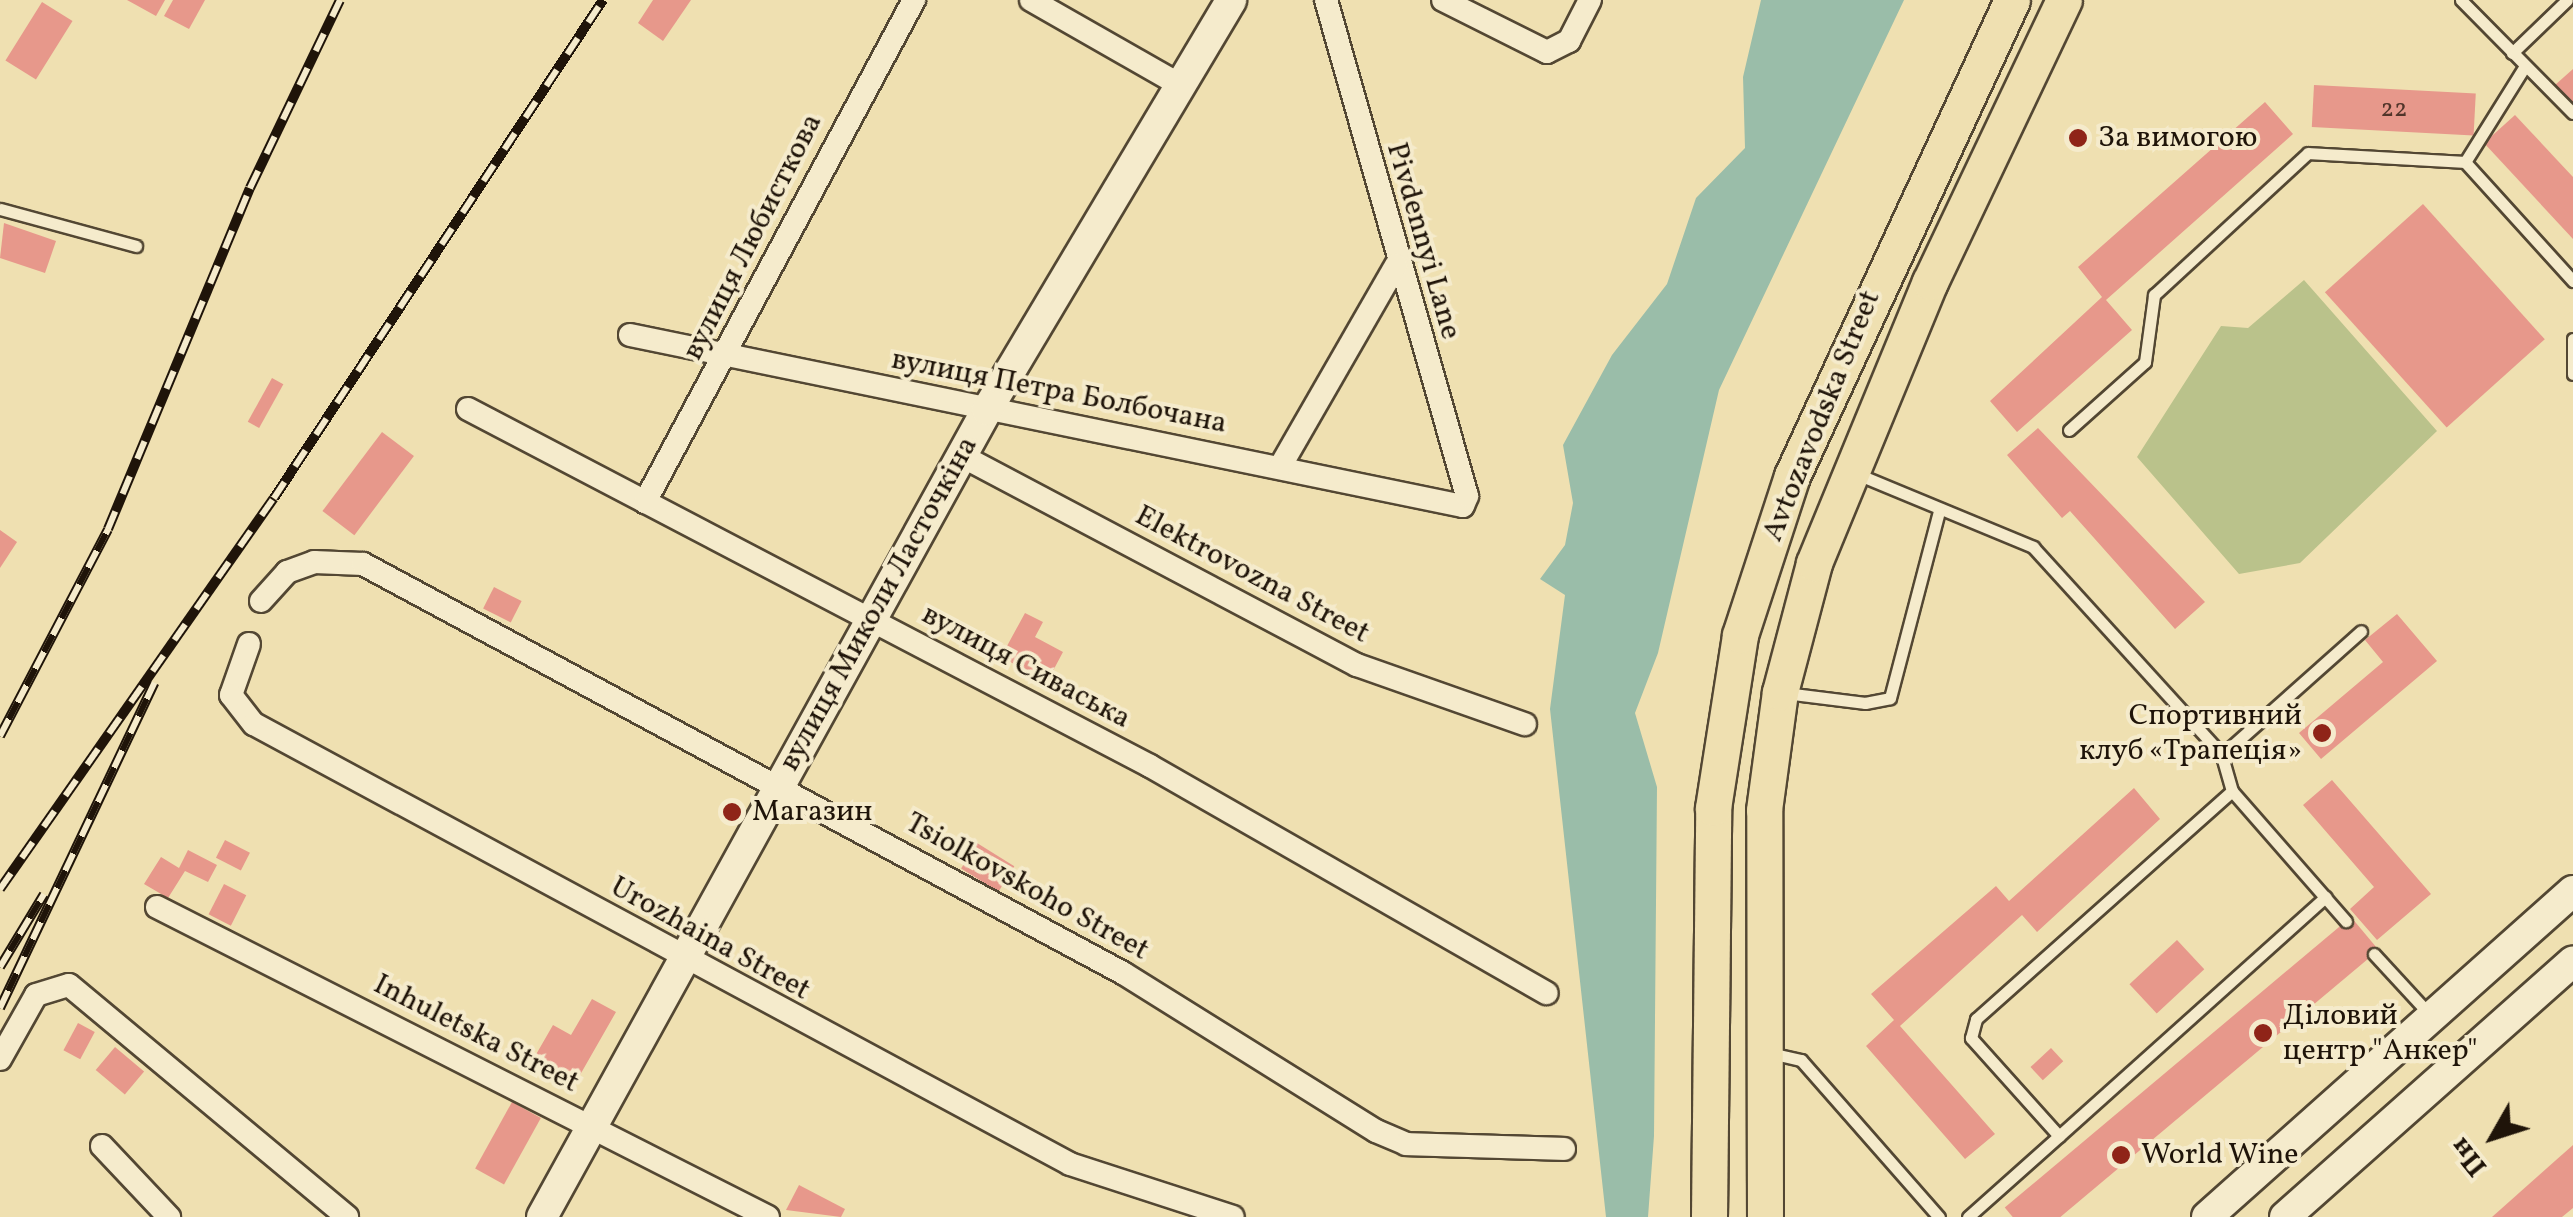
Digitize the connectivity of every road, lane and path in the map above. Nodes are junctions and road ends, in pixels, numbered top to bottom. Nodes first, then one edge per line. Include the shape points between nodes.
1 (914, 0) edge
2 (1030, 0) edge
3 (1231, 0) edge
4 (1326, 0) edge
5 (1442, 0) edge
6 (1590, 0) edge
7 (2012, 0) edge
8 (2064, 0) edge
9 (2461, 0) edge
10 (2567, 0) edge
11 (2512, 53) junction
12 (2524, 66) junction
13 (1182, 86) junction
14 (2573, 113) edge
15 (2464, 162) junction
16 (0, 209) edge
17 (136, 246) dead end
18 (1396, 265) junction
19 (1883, 265) junction
20 (2573, 281) edge
21 (1930, 282) junction
22 (630, 334) dead end
23 (2573, 339) edge
24 (729, 354) junction
25 (2573, 374) edge
26 (468, 410) dead end
27 (987, 410) junction
28 (2069, 430) dead end
29 (962, 456) junction
30 (1280, 467) junction
31 (1853, 473) junction
32 (1468, 496) joint
33 (645, 502) junction
34 (1939, 510) junction
35 (261, 601) dead end
36 (869, 619) junction
37 (2361, 631) dead end
38 (249, 644) dead end
39 (1780, 692) junction
40 (1524, 724) dead end
41 (2222, 755) junction
42 (776, 788) junction
43 (2232, 790) junction
44 (2573, 891) edge
45 (2325, 897) junction
46 (157, 907) dead end
47 (2346, 922) dead end
48 (2374, 954) dead end
49 (686, 960) junction
50 (2573, 962) edge
51 (1547, 994) dead end
52 (2433, 1018) junction
53 (1764, 1052) junction
54 (0, 1059) edge
55 (592, 1126) junction
56 (2059, 1136) junction
57 (102, 1146) dead end
58 (1564, 1149) dead end
59 (170, 1217) edge
60 (347, 1217) edge
61 (542, 1217) edge
62 (768, 1217) edge
63 (1233, 1217) edge
64 (1709, 1217) edge
65 (1766, 1217) edge
66 (1939, 1217) edge
67 (1968, 1217) edge
68 (2208, 1217) edge
69 (2285, 1217) edge

1 - 24 street, вулиця Любисткова
2 - 13 street
3 - 13 street, вулиця Миколи Ласточкіна
4 - 18 street, Pivdennyi Lane
5 - 6 street via 1548,52 1570,41
7 - 19 main road, Avtozavodska Street
8 - 21 main road, Avtozavodska Street
9 - 11 lane
10 - 11 lane
11 - 12 lane
12 - 14 lane
12 - 15 lane
13 - 27 street, вулиця Миколи Ласточкіна
15 - 20 lane
15 - 28 lane via 2308,153 2154,295 2145,362
16 - 17 lane
18 - 30 street
18 - 32 street, Pivdennyi Lane
19 - 21 main road
19 - 64 main road, Avtozavodska Street via 1792,476 1740,635 1713,808
21 - 31 main road, Avtozavodska Street
22 - 24 street, вулиця Петра Болбочана
23 - 25 lane
24 - 27 street, вулиця Петра Болбочана
24 - 33 street, вулиця Любисткова
26 - 33 street, вулиця Сиваська
27 - 29 street, вулиця Миколи Ласточкіна
27 - 30 street, вулиця Петра Болбочана
29 - 36 street, вулиця Миколи Ласточкіна
29 - 40 street, Elektrovozna Street via 1357,665
30 - 32 street, вулиця Петра Болбочана via 1454,510
31 - 34 lane
31 - 39 main road, Avtozavodska Street via 1814,563
33 - 36 street, вулиця Сиваська
34 - 39 lane via 1921,555 1890,698 1865,704
34 - 41 lane via 2032,547
35 - 42 street, Tsiolkovskoho Street via 300,566 363,564
36 - 42 street, вулиця Миколи Ласточкіна
36 - 51 street, вулиця Сиваська via 1150,766
37 - 41 lane
38 - 49 street, Urozhaina Street via 231,695 237,712
39 - 53 main road, Avtozavodska Street via 1764,810
41 - 43 lane
42 - 49 street, вулиця Миколи Ласточкіна
42 - 58 street, Tsiolkovskoho Street via 1123,973 1376,1131 1406,1144
43 - 45 lane
43 - 56 lane via 1970,1027
44 - 52 street
45 - 47 lane
45 - 56 lane
46 - 55 street, Inhuletska Street
48 - 52 lane
49 - 55 street, вулиця Миколи Ласточкіна
49 - 63 street, Urozhaina Street via 1070,1164
50 - 69 street
52 - 68 street
53 - 65 main road, Avtozavodska Street
53 - 66 lane via 1801,1060
54 - 60 street via 36,995 70,986
55 - 61 street, вулиця Миколи Ласточкіна
55 - 62 street, Inhuletska Street
56 - 67 lane
57 - 59 street

